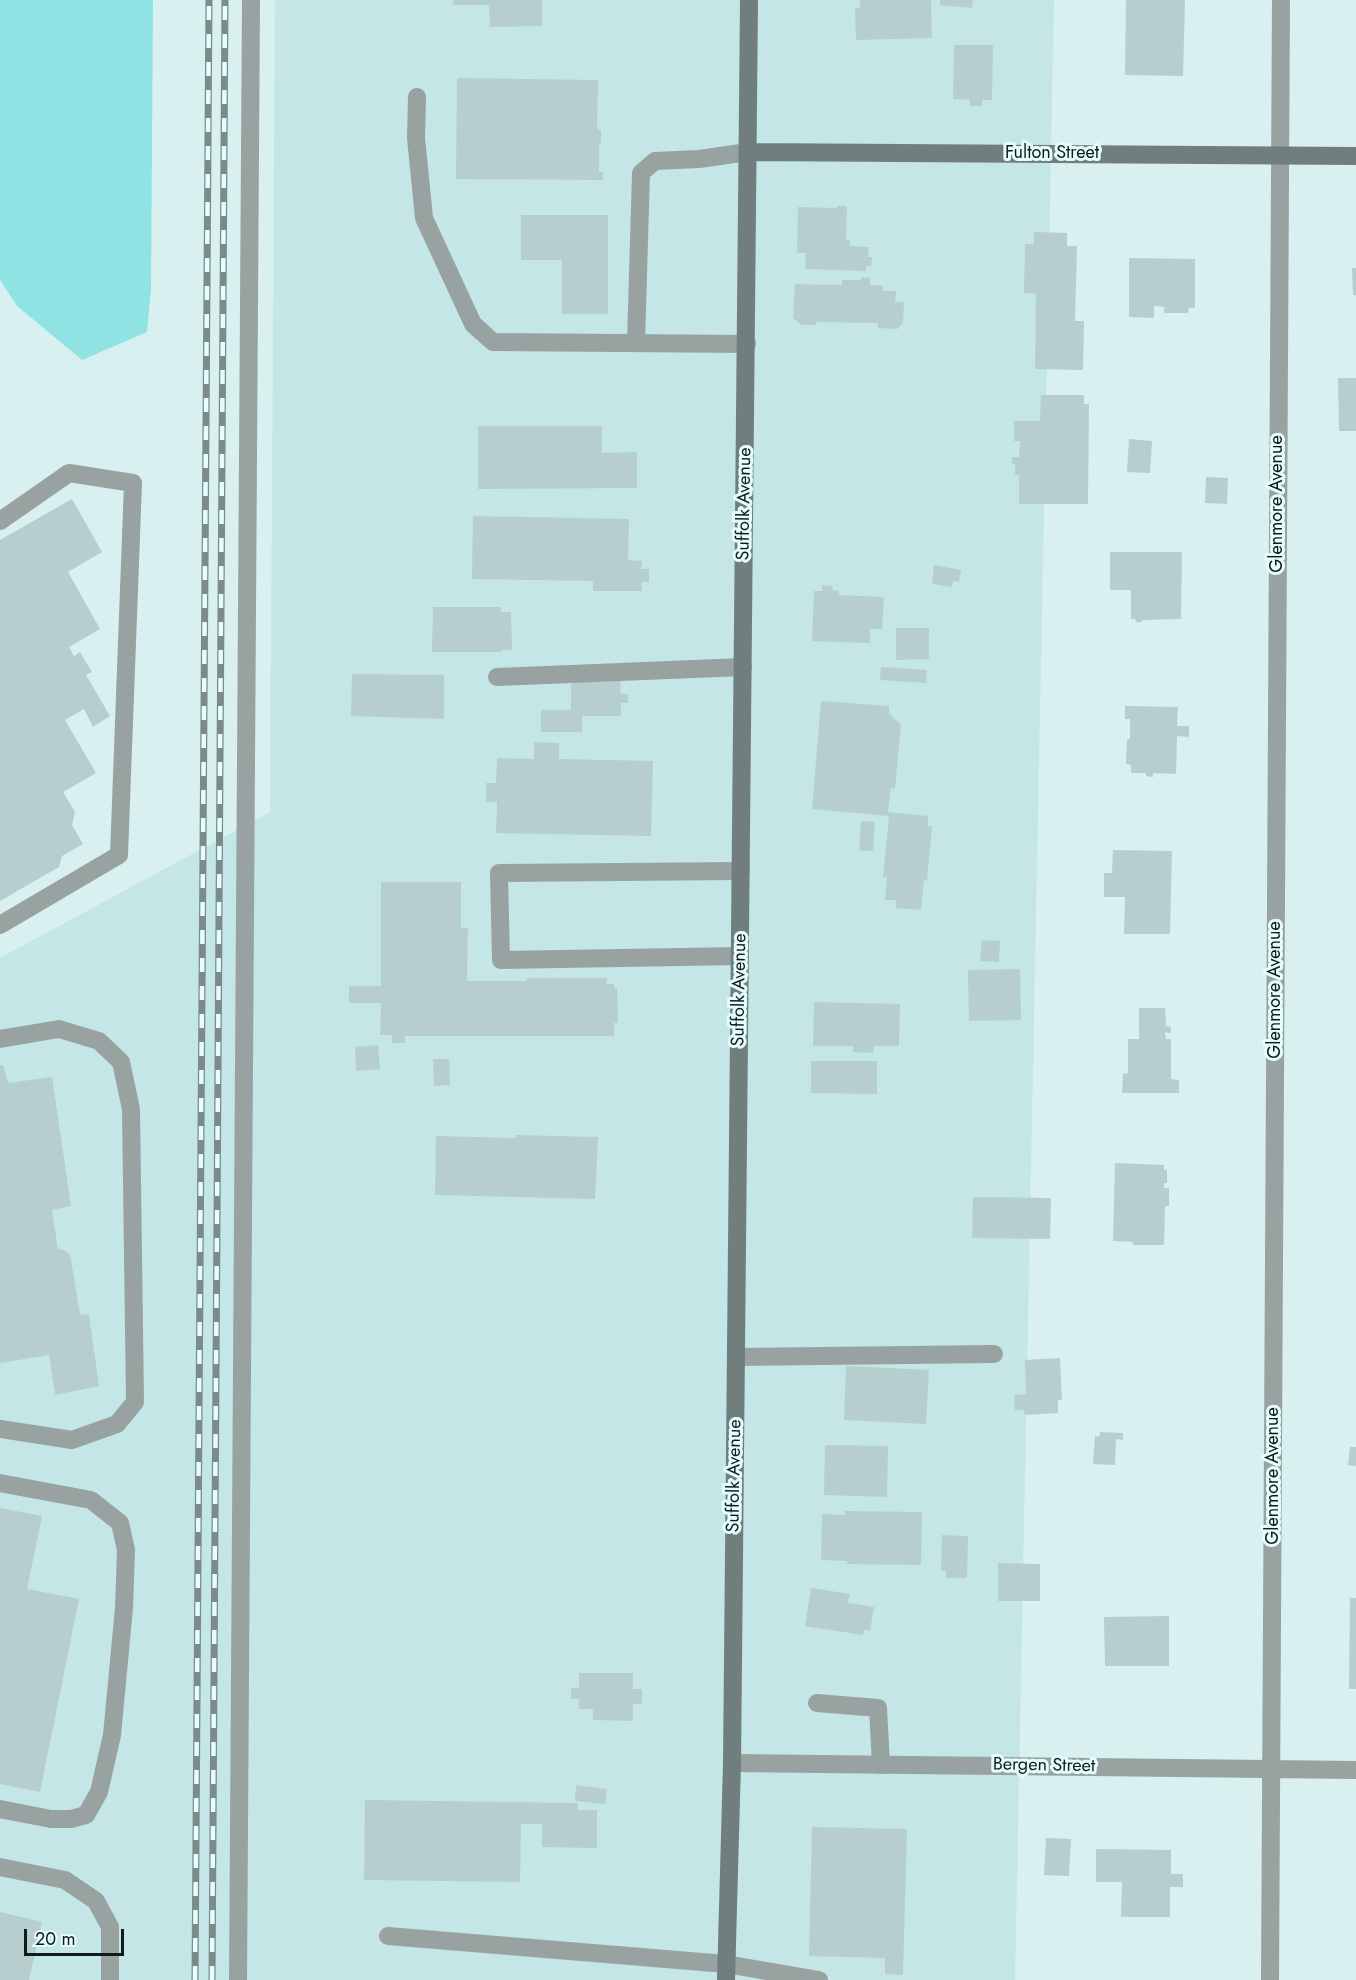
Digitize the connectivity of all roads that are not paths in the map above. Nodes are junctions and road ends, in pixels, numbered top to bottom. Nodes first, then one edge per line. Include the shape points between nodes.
1 (251, 0) edge
2 (749, 0) edge
3 (1281, 0) edge
4 (417, 97) dead end
5 (748, 152) junction
6 (1279, 155) junction
7 (1356, 156) edge
8 (636, 342) junction
9 (747, 344) junction
10 (0, 521) edge
11 (743, 667) junction
12 (497, 677) dead end
13 (741, 871) junction
14 (0, 926) edge
15 (740, 956) junction
16 (0, 1039) edge
17 (994, 1354) dead end
18 (736, 1357) junction
19 (0, 1429) edge
20 (0, 1483) edge
21 (817, 1703) dead end
22 (732, 1763) junction
23 (882, 1764) junction
24 (1272, 1769) junction
25 (1356, 1770) edge
26 (0, 1809) edge
27 (0, 1867) edge
28 (388, 1936) dead end
29 (726, 1972) edge
30 (110, 1980) edge
31 (237, 1980) edge
32 (819, 1980) edge
33 (1270, 1980) edge

1 - 31 street
2 - 5 main road, Suffolk Avenue
3 - 6 street, Glenmore Avenue
4 - 8 street via 416,138 424,218 472,324 493,342
5 - 6 main road, Fulton Street
5 - 8 street via 655,160 641,173
5 - 9 main road, Suffolk Avenue
6 - 7 main road, Fulton Street
6 - 24 street, Glenmore Avenue
8 - 9 street
9 - 11 main road, Suffolk Avenue
10 - 14 street via 69,473 133,483 119,855
11 - 12 street
11 - 13 main road, Suffolk Avenue
13 - 15 main road, Suffolk Avenue
13 - 15 street via 499,873 501,960
15 - 18 main road, Suffolk Avenue
16 - 19 street via 59,1029 99,1041 121,1062 131,1109 135,1402 117,1424 72,1440
17 - 18 street
18 - 22 main road, Suffolk Avenue
20 - 26 street via 91,1500 120,1523 126,1550 112,1735 99,1791 86,1815 71,1819
21 - 23 street via 878,1708
22 - 23 street, Bergen Street
22 - 29 main road, Suffolk Avenue
23 - 24 street, Bergen Street
24 - 25 street, Bergen Street
24 - 33 street, Glenmore Avenue
27 - 30 street via 65,1880 96,1901 110,1927
28 - 29 street
29 - 32 street

